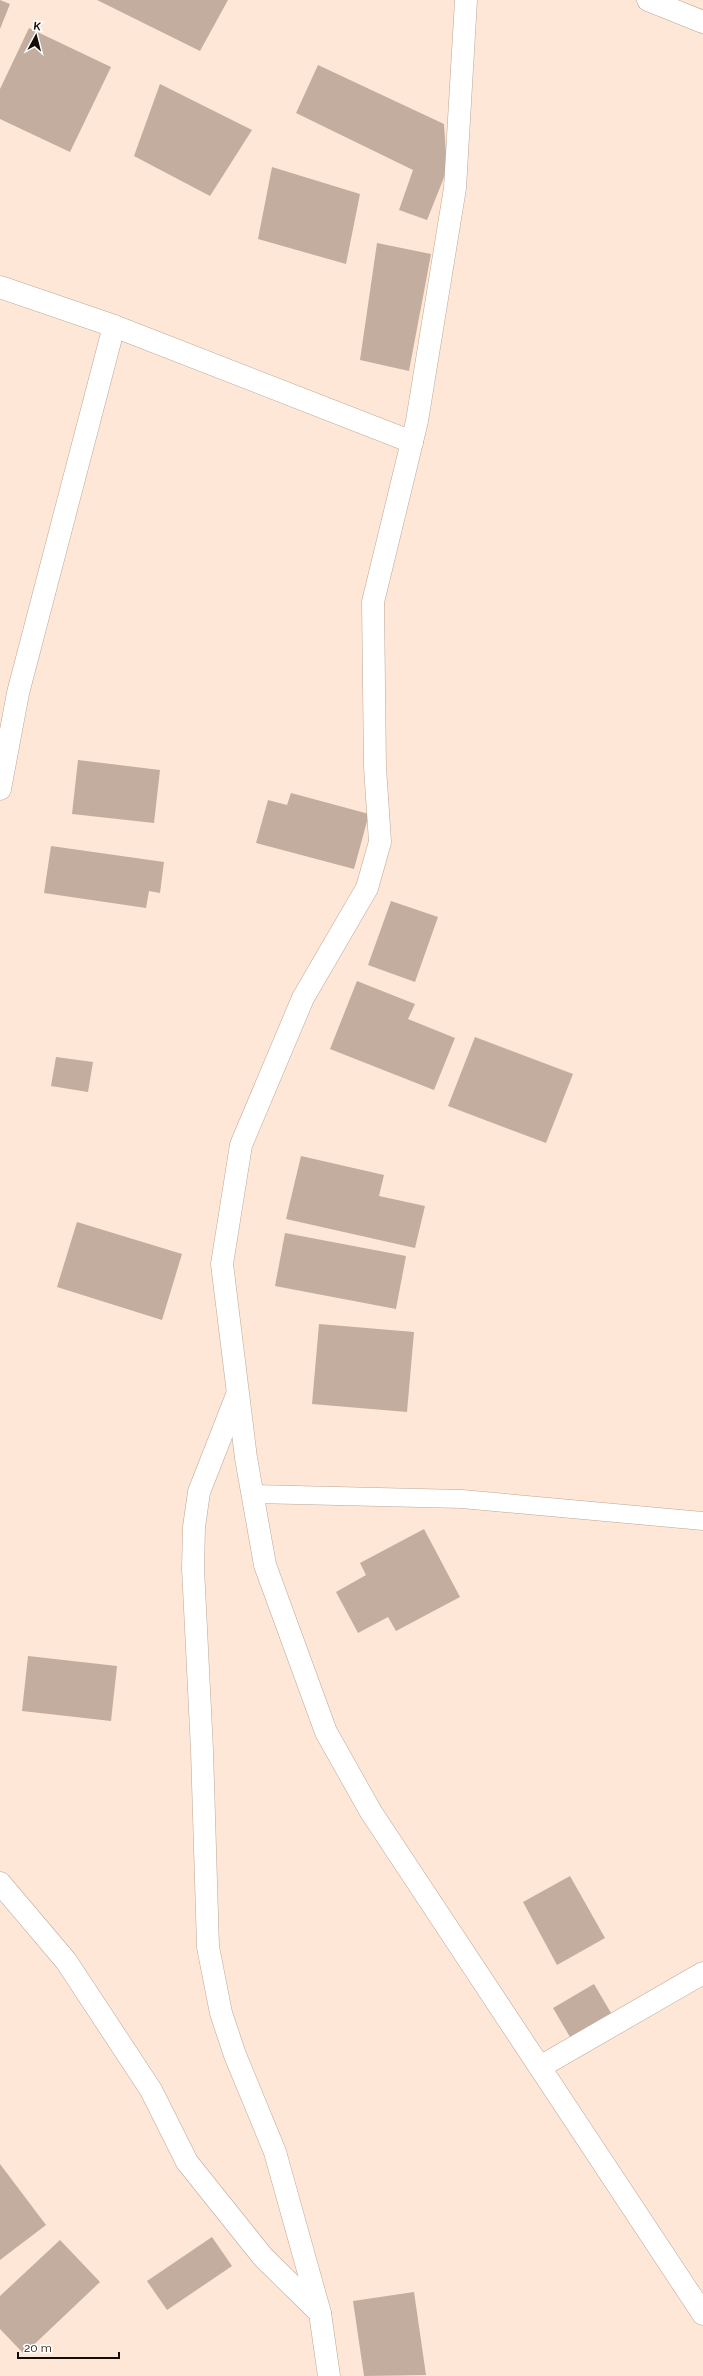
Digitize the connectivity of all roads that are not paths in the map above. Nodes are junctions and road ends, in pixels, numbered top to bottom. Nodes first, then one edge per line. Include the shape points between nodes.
1 (466, 0) edge
2 (648, 0) edge
3 (703, 22) edge
4 (0, 288) edge
5 (114, 326) junction
6 (412, 442) junction
7 (0, 790) edge
8 (238, 1392) junction
9 (253, 1494) junction
10 (703, 1521) edge
11 (0, 1883) edge
12 (703, 1973) edge
13 (540, 2066) junction
14 (320, 2313) junction
15 (703, 2314) edge
16 (329, 2376) edge

1 - 6 street via 455,188
2 - 3 street
4 - 5 street
5 - 6 street
5 - 7 street via 18,693
6 - 8 street via 373,602 375,767 380,842 367,888 302,998 241,1145 222,1264
8 - 9 street
8 - 14 street via 199,1492 194,1527 193,1568 208,1947 220,2013 275,2152
9 - 10 lane via 462,1499
9 - 13 street via 265,1565 326,1732 371,1812
11 - 14 street via 66,1961 151,2090 187,2162 262,2257
12 - 13 street
13 - 15 street
14 - 16 street

